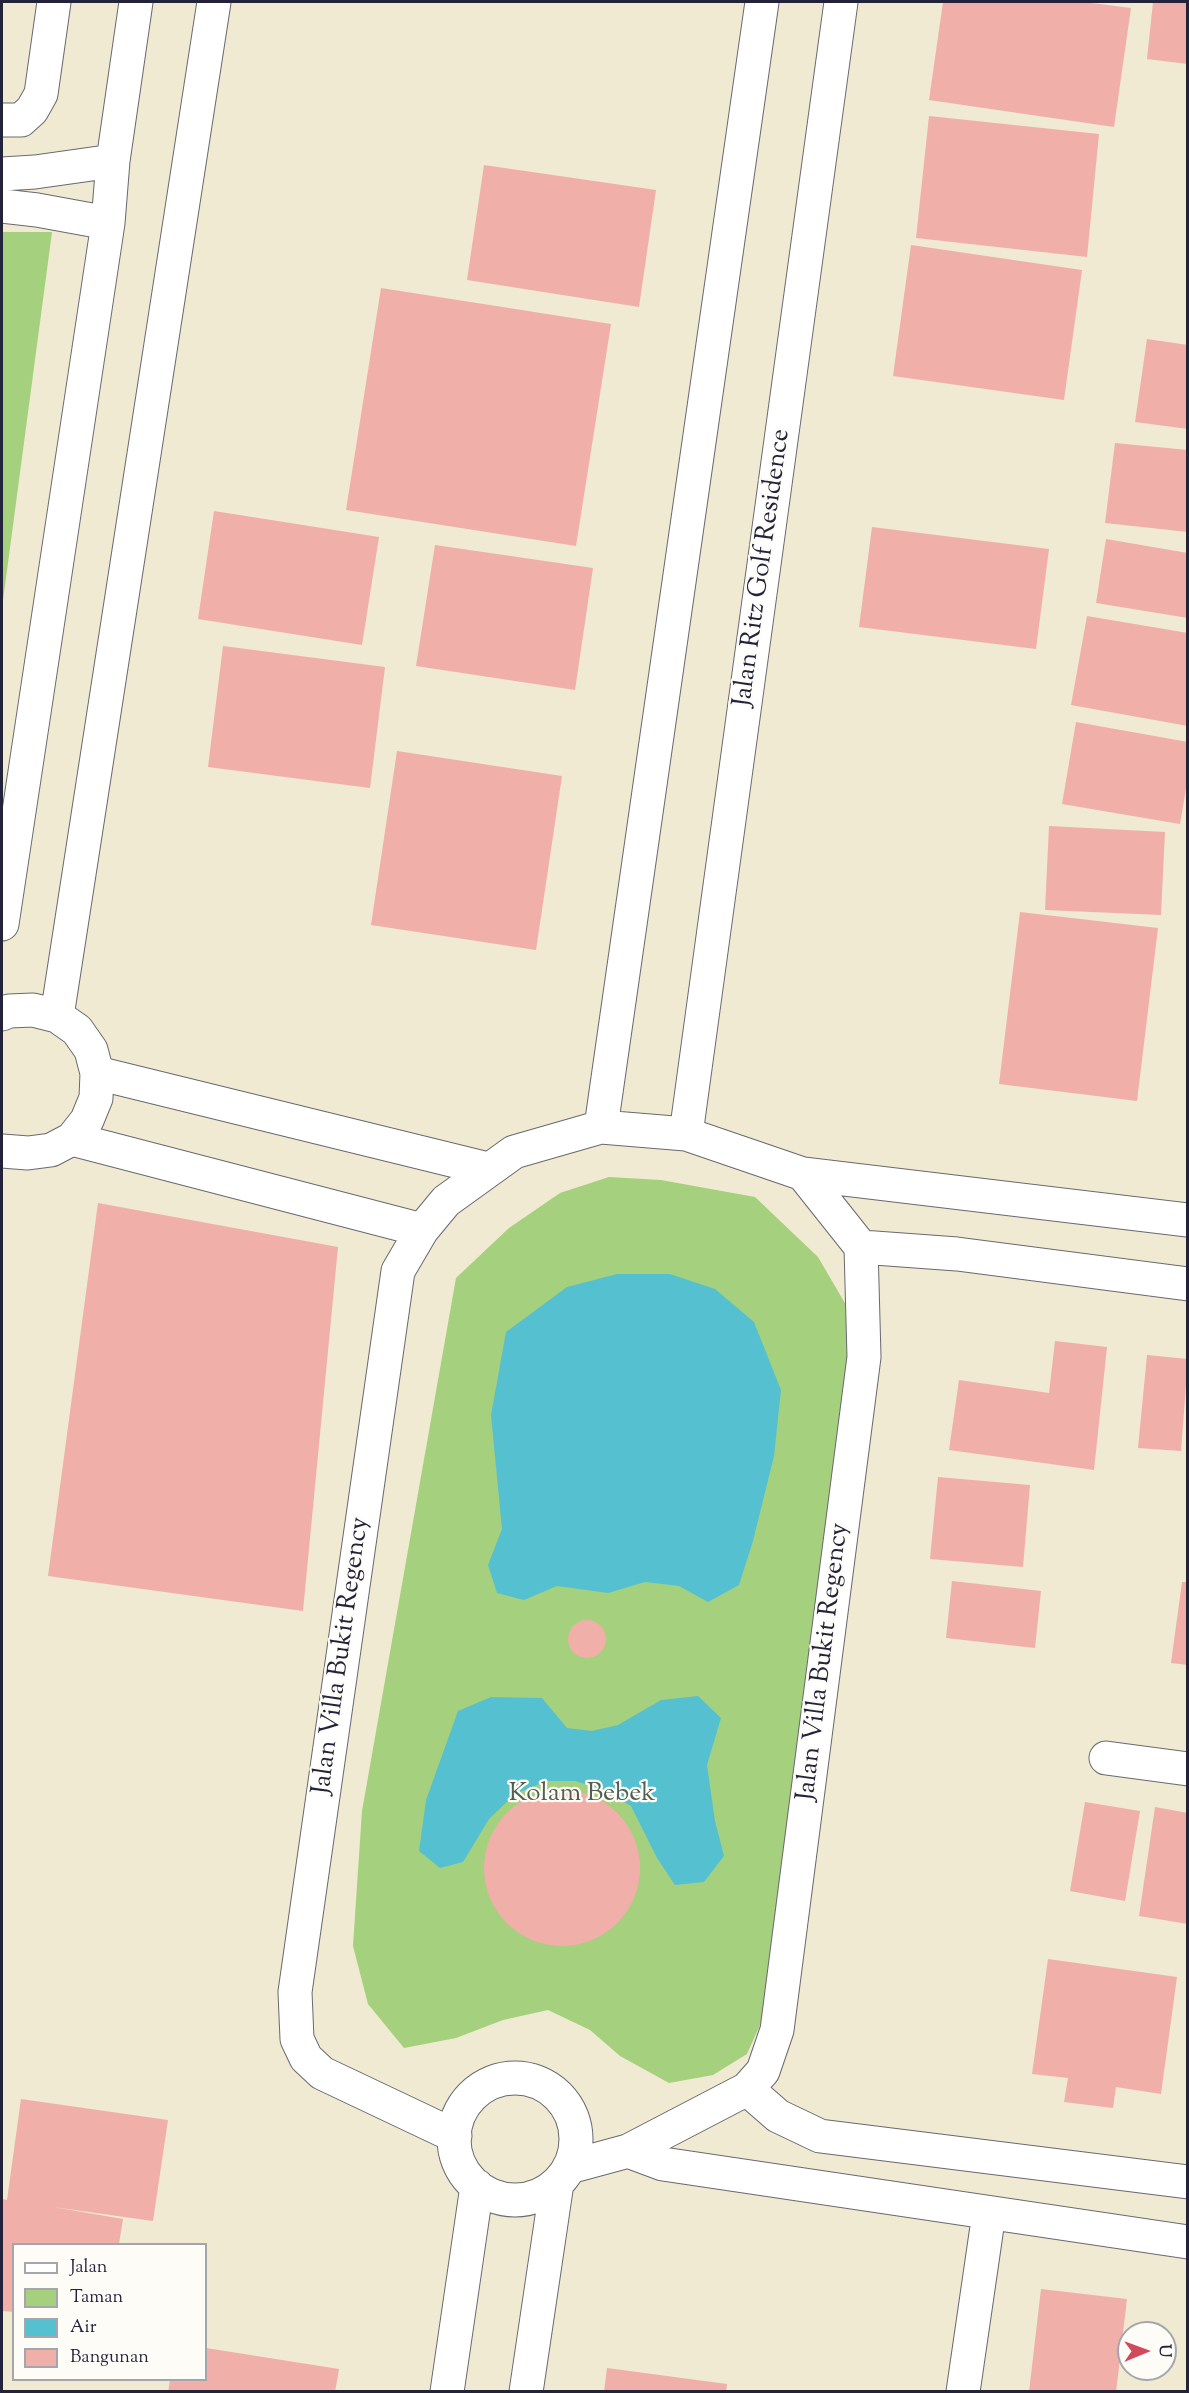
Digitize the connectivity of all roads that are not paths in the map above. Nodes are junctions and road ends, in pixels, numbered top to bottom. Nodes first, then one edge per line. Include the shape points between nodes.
1 (54, 2) edge
2 (136, 2) edge
3 (214, 2) edge
4 (762, 2) edge
5 (841, 2) edge
6 (2, 120) edge
7 (113, 161) junction
8 (2, 174) edge
9 (2, 206) edge
10 (108, 223) junction
11 (2, 924) edge
12 (2, 1014) edge
13 (57, 1016) junction
14 (97, 1073) junction
15 (601, 1127) junction
16 (686, 1134) junction
17 (72, 1139) junction
18 (2, 1151) edge
19 (488, 1169) junction
20 (803, 1174) junction
21 (1188, 1220) edge
22 (422, 1230) junction
23 (861, 1247) junction
24 (1188, 1284) edge
25 (1107, 1758) dead end
26 (1188, 1769) edge
27 (747, 2090) junction
28 (455, 2136) junction
29 (628, 2151) junction
30 (563, 2175) junction
31 (1188, 2182) edge
32 (477, 2186) junction
33 (989, 2214) junction
34 (1188, 2242) edge
35 (447, 2391) edge
36 (526, 2391) edge
37 (963, 2391) edge

1 - 6 street via 41,94 21,120
2 - 7 street
3 - 13 street
4 - 15 street
5 - 16 street, Jalan Ritz Golf Residence
7 - 8 street
7 - 10 street
9 - 10 street
10 - 11 street
12 - 13 street via 33,1010
13 - 14 street via 77,1030 91,1050
14 - 17 street via 96,1098 87,1120
14 - 19 street
15 - 16 street
15 - 19 street, Jalan Villa Bukit Regency via 514,1152
16 - 20 street
17 - 18 street via 51,1150 28,1154
17 - 22 street
19 - 22 street, Jalan Villa Bukit Regency via 446,1201
20 - 21 street
20 - 23 street
22 - 28 street, Jalan Villa Bukit Regency via 398,1271 295,1992 297,2039 306,2058 322,2073
23 - 24 street via 957,1254
23 - 27 street, Jalan Villa Bukit Regency via 864,1357 777,2030 763,2071
25 - 26 street
27 - 29 street, Jalan Villa Bukit Regency
27 - 31 street via 777,2116 819,2136
28 - 30 street via 458,2117 481,2088 518,2077 536,2081 566,2105 574,2122 576,2143
28 - 32 street via 456,2155
29 - 30 street, Jalan Villa Bukit Regency
29 - 33 street via 663,2164
30 - 32 street via 538,2195 517,2200 495,2197
30 - 36 street
32 - 35 street
33 - 34 street
33 - 37 street

